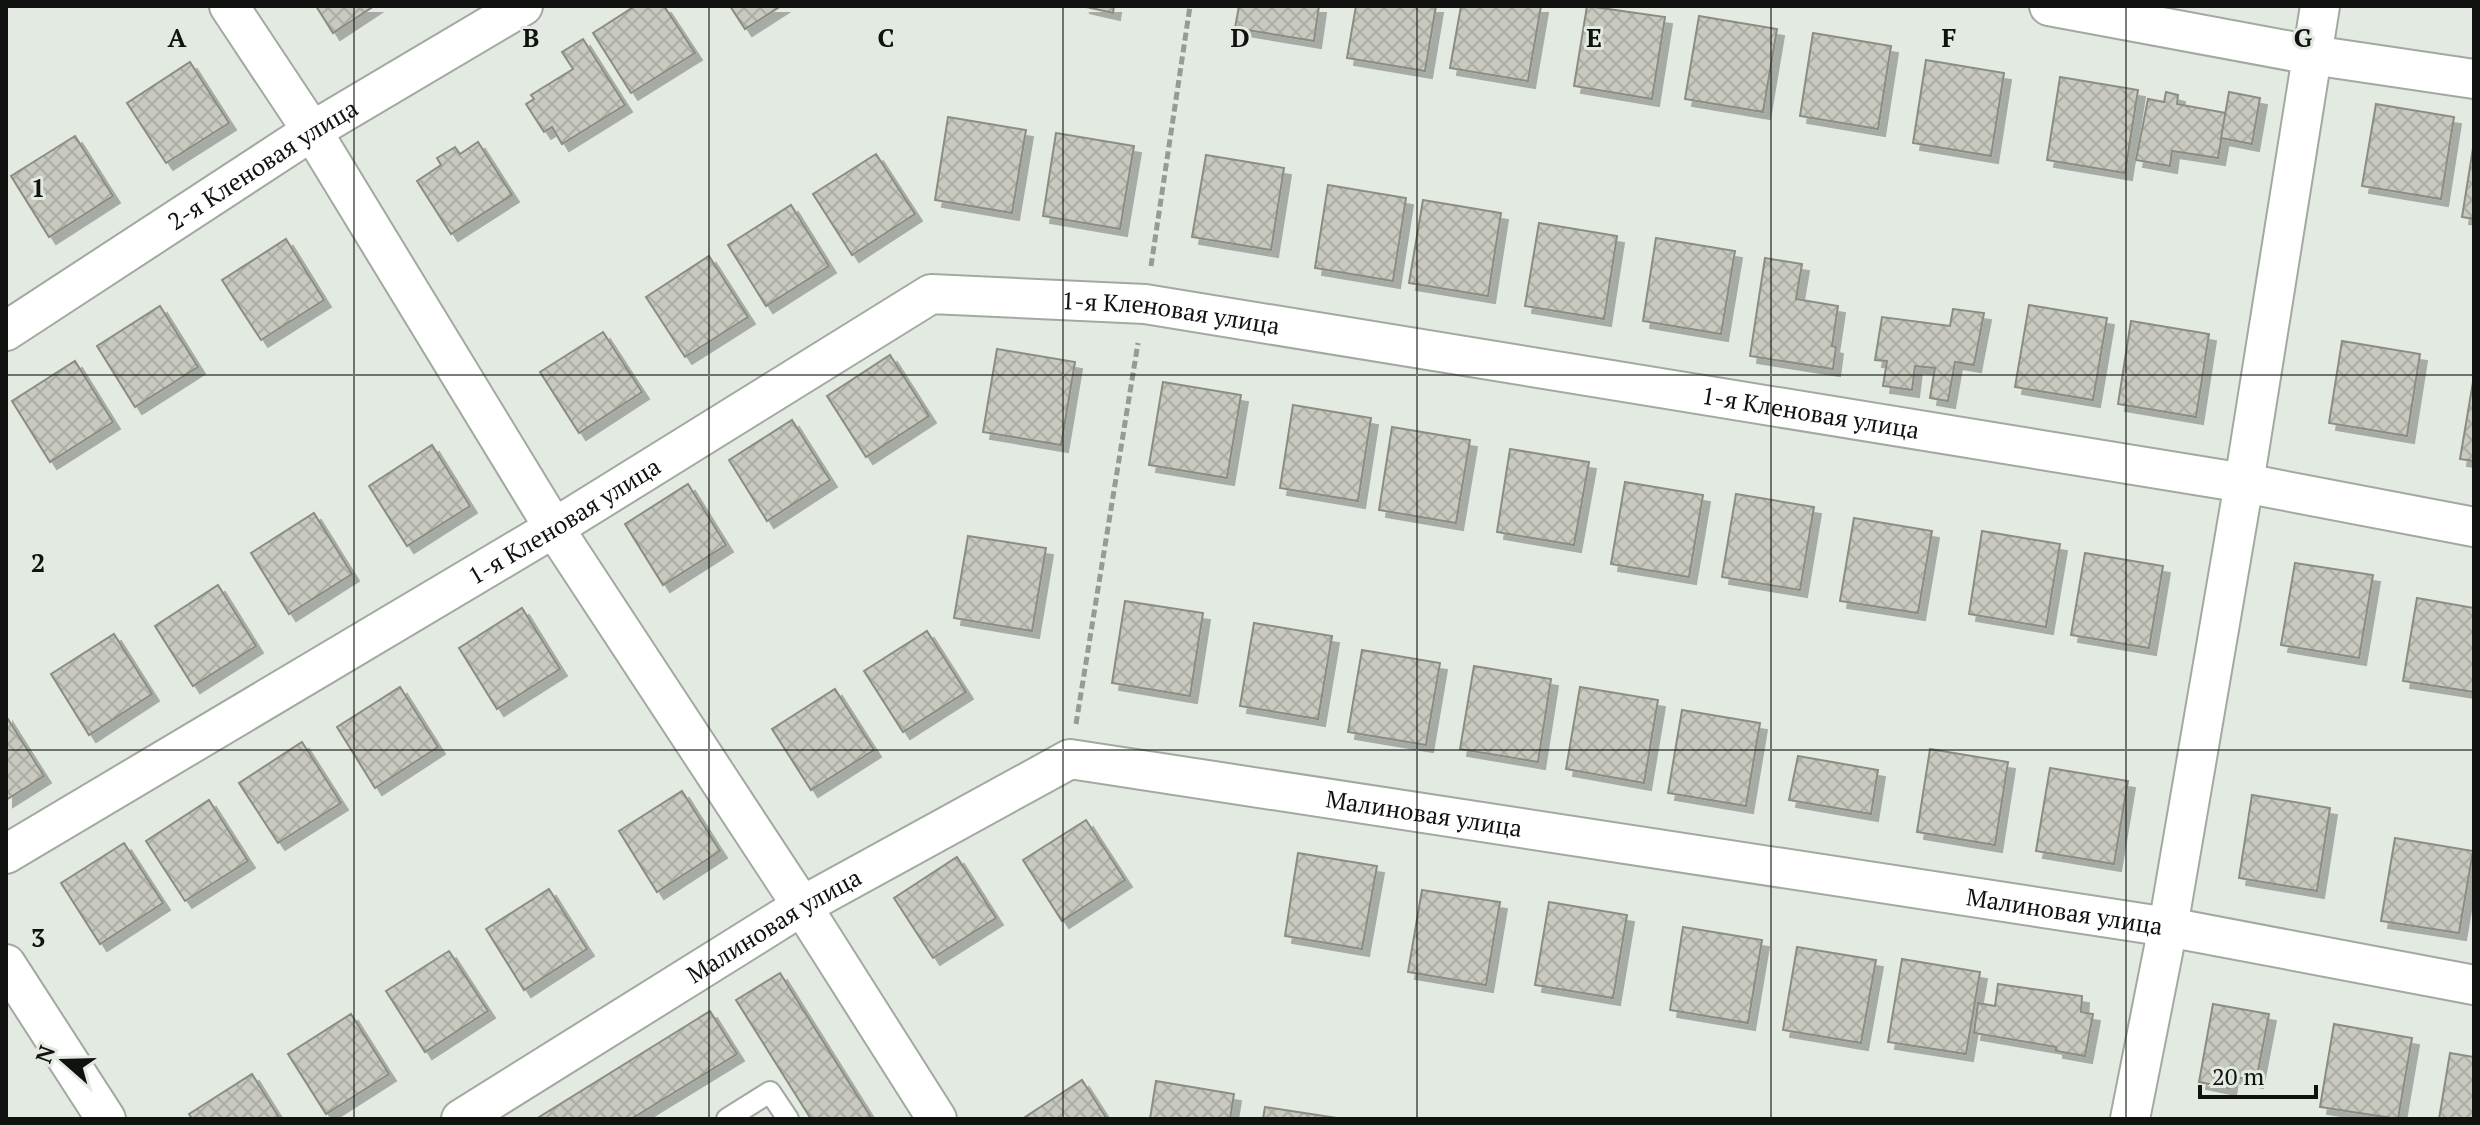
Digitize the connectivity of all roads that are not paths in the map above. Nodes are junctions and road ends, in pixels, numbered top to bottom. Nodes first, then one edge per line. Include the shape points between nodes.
1 (229, 6) edge
2 (523, 6) edge
3 (2049, 6) edge
4 (2320, 6) edge
5 (2312, 55) junction
6 (2474, 79) edge
7 (312, 131) junction
8 (6, 331) edge
9 (2244, 483) junction
10 (2474, 527) edge
11 (554, 528) junction
12 (6, 854) edge
13 (802, 906) junction
14 (2168, 927) junction
15 (6, 964) edge
16 (2474, 985) edge
17 (106, 1119) edge
18 (461, 1119) edge
19 (727, 1119) edge
20 (788, 1119) edge
21 (937, 1119) edge
22 (2130, 1119) edge

1 - 7 street
2 - 7 street, 2-я Кленовая улица
3 - 5 street
4 - 5 street
5 - 6 street
5 - 9 street
7 - 8 street, 2-я Кленовая улица
7 - 11 street
9 - 10 street, 1-я Кленовая улица
9 - 11 street, 1-я Кленовая улица via 1145,304 931,294
9 - 14 street
11 - 12 street, 1-я Кленовая улица
11 - 13 street
13 - 14 street, Малиновая улица via 1070,759
13 - 18 street, Малиновая улица
13 - 21 street
14 - 16 street, Малиновая улица
14 - 22 street
15 - 17 street
19 - 20 lane via 770,1092

